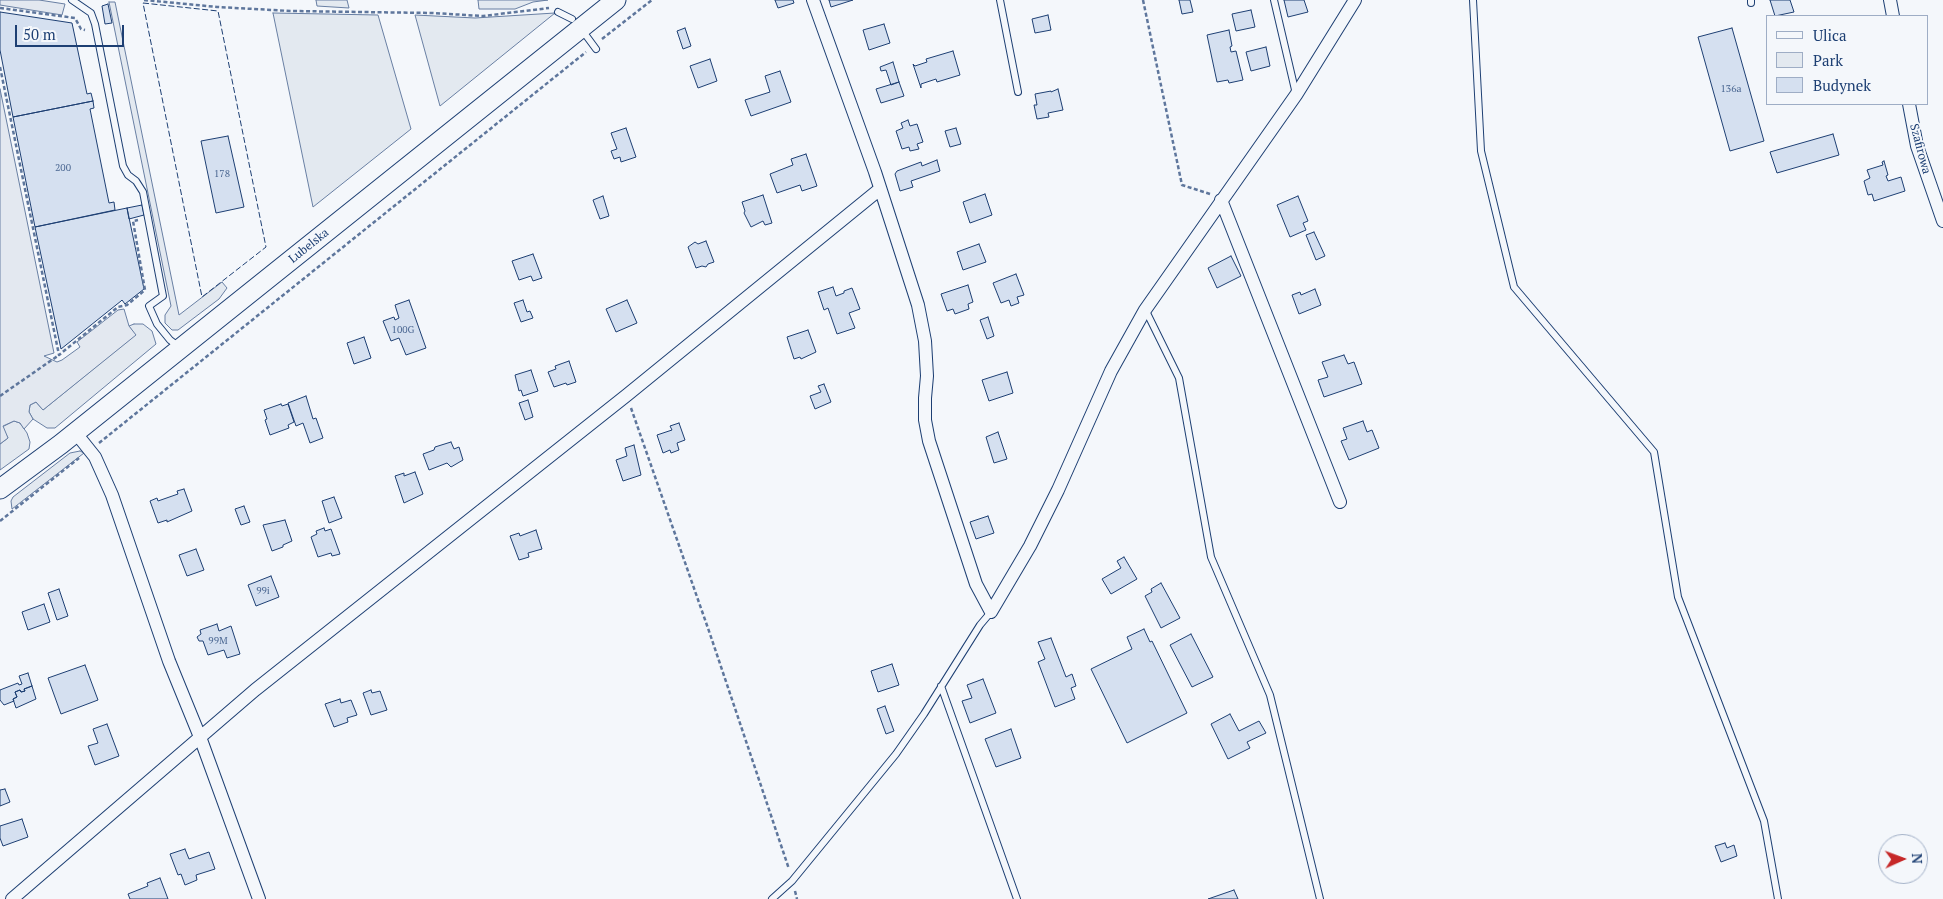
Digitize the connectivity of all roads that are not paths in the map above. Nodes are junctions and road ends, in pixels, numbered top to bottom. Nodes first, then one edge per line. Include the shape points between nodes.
1 (72, 0) edge
2 (616, 0) edge
3 (813, 0) edge
4 (1000, 0) edge
5 (1274, 0) edge
6 (1355, 0) edge
7 (1473, 0) edge
8 (1890, 0) edge
9 (558, 12) road end
10 (1893, 15) edge
11 (576, 23) junction
12 (594, 48) road end
13 (1018, 92) dead end
14 (1296, 95) junction
15 (1909, 105) edge
16 (880, 189) junction
17 (1221, 200) junction
18 (1943, 221) edge
19 (1145, 310) junction
20 (181, 348) junction
21 (75, 432) junction
22 (0, 490) edge
23 (1340, 502) dead end
24 (991, 612) junction
25 (941, 686) junction
26 (200, 737) junction
27 (12, 899) edge
28 (259, 899) edge
29 (772, 899) edge
30 (1017, 899) edge
31 (1320, 899) edge
32 (1778, 899) edge

1 - 20 lane via 91,13 123,166 143,192 163,296 150,306 157,324
2 - 11 main road, Lubelska
3 - 16 street
4 - 13 lane
5 - 14 lane
6 - 14 street
7 - 32 lane via 1481,152 1514,287 1654,452 1678,597 1764,822
8 - 10 street
9 - 11 lane
11 - 12 lane
11 - 20 main road, Lubelska
14 - 17 street
15 - 18 street, Szafirowa via 1917,146
16 - 24 street via 918,305 925,350 925,420 929,441 976,584
16 - 26 street
17 - 19 street
17 - 23 street
19 - 24 street via 1111,371 1030,546
19 - 31 lane via 1179,378 1211,557 1270,695
20 - 21 main road, Lubelska
21 - 22 main road, Lubelska
21 - 26 street via 90,450 112,495 169,662
24 - 25 lane
25 - 29 lane via 896,754 792,881
25 - 30 lane
26 - 27 street
26 - 28 street

